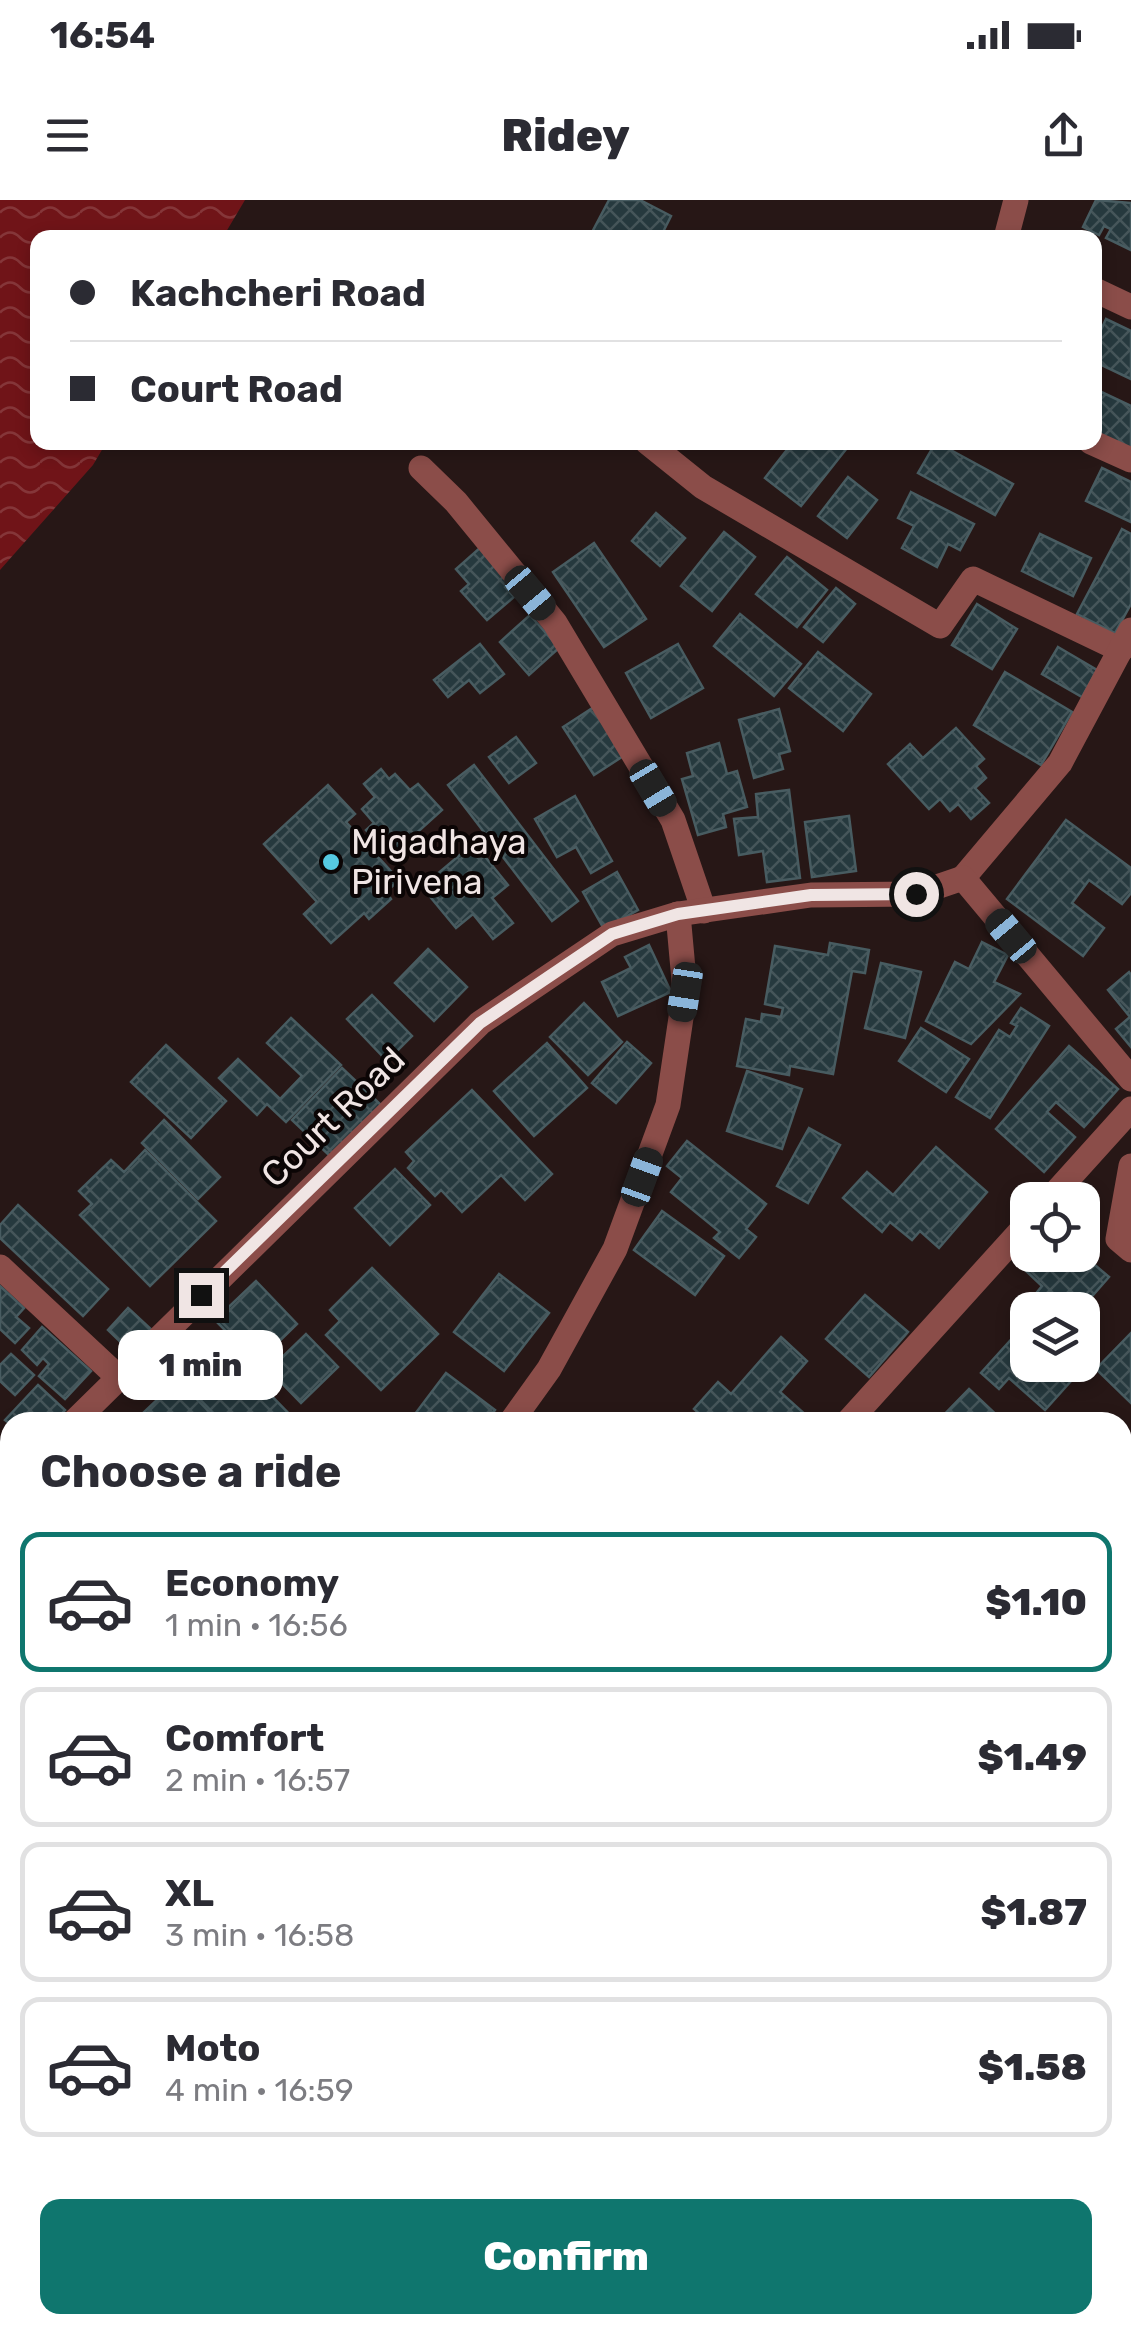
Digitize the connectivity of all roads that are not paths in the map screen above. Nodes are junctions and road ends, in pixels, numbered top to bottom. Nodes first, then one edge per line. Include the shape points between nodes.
1 (1016, 200) edge
2 (1008, 230) edge
3 (1102, 293) edge
4 (1131, 307) edge
5 (1102, 447) edge
6 (657, 450) edge
7 (1131, 460) edge
8 (421, 468) dead end
9 (1126, 640) edge
10 (963, 878) junction
11 (704, 910) junction
12 (678, 914) junction
13 (1131, 1078) edge
14 (1131, 1109) edge
15 (1131, 1166) edge
16 (1065, 1182) edge
17 (1010, 1244) edge
18 (1131, 1250) edge
19 (0, 1267) edge
20 (118, 1376) junction
21 (84, 1412) edge
22 (518, 1412) edge
23 (857, 1412) edge

1 - 2 street
3 - 4 street
5 - 7 street
6 - 9 street via 703,487 940,626 973,579
8 - 11 street via 555,623 673,820
9 - 10 street via 1060,763
10 - 11 street, Court Road via 916,894 811,895
10 - 13 street
11 - 12 street, Court Road
12 - 20 street, Court Road via 612,934 480,1023
12 - 22 street via 685,992 668,1105 615,1249
14 - 16 street
15 - 18 street via 1118,1238
17 - 23 street
19 - 20 street
20 - 21 street, Court Road

